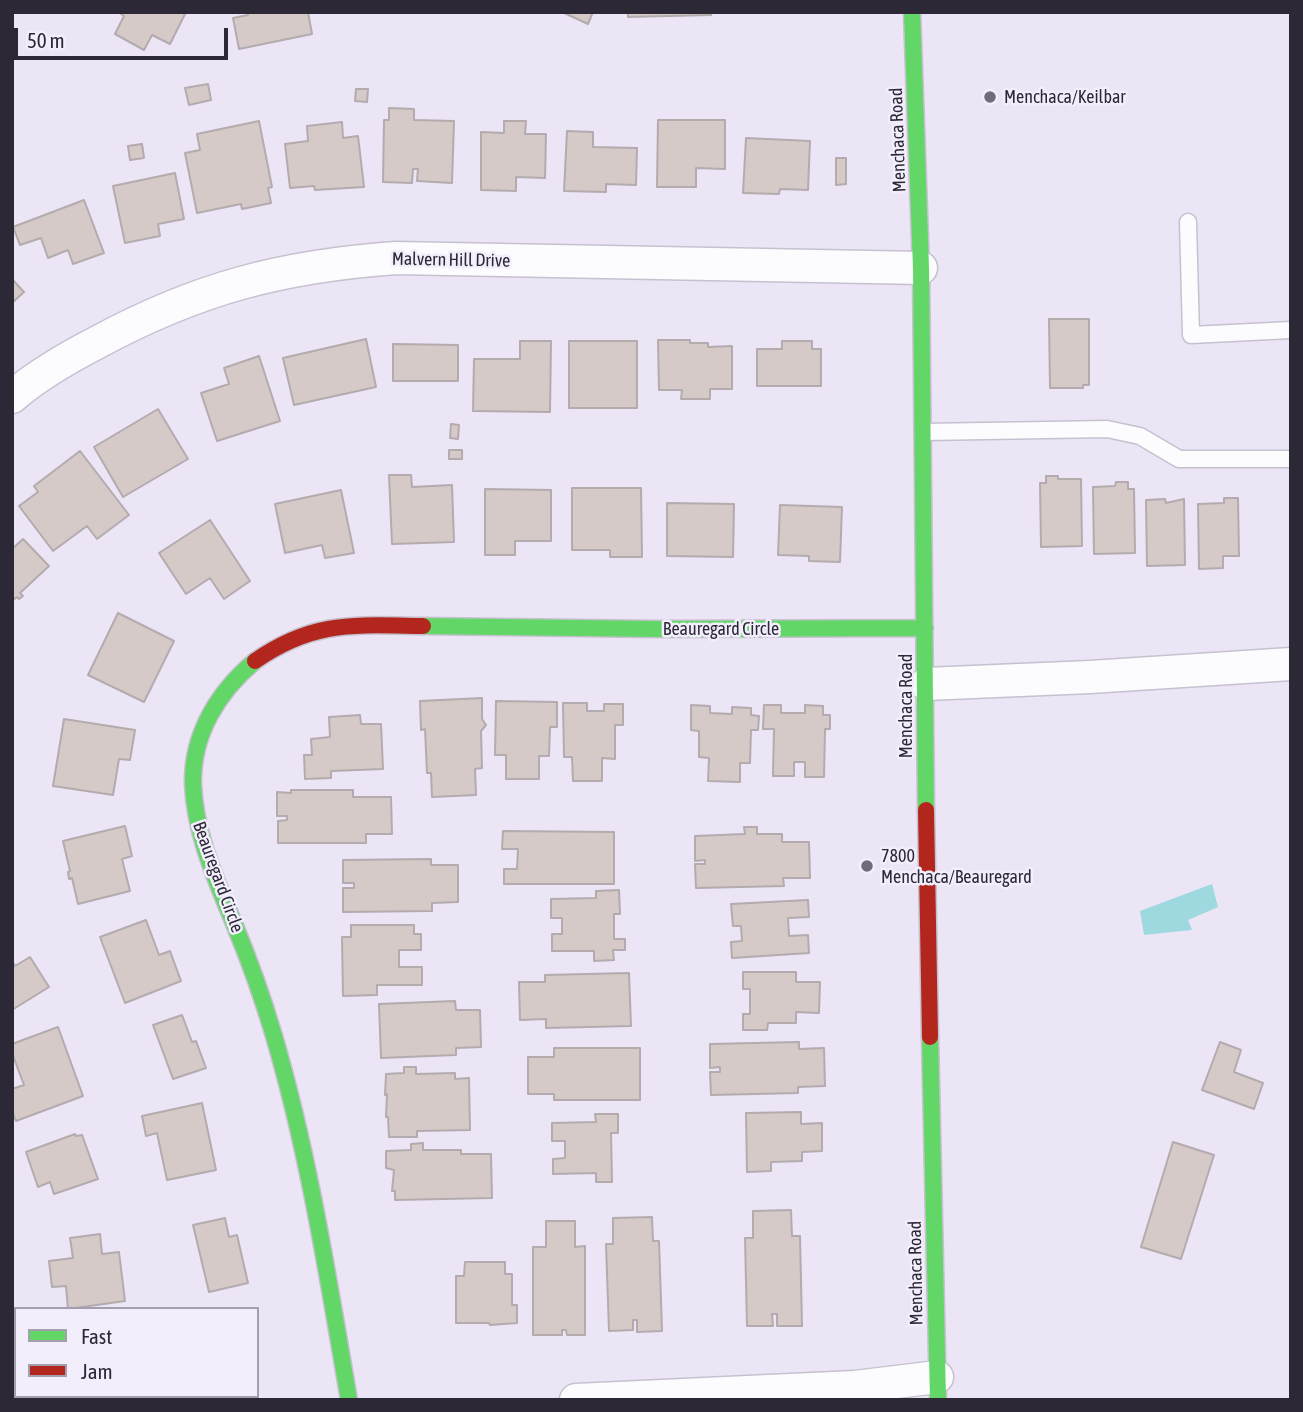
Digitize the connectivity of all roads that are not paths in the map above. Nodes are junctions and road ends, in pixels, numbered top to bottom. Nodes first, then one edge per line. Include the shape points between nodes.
1 (912, 12) edge
2 (1188, 222) dead end
3 (921, 268) junction
4 (1291, 330) edge
5 (12, 397) edge
6 (924, 432) junction
7 (1291, 459) edge
8 (925, 628) junction
9 (1291, 664) edge
10 (926, 684) junction
11 (937, 1388) edge
12 (349, 1400) edge
13 (576, 1400) edge

1 - 3 street, Menchaca Road
2 - 4 lane via 1191,335
3 - 5 street, Malvern Hill Drive via 396,258 301,268 239,282 128,325
3 - 6 street, Menchaca Road
6 - 7 lane via 1107,429 1140,436 1179,459
6 - 8 street, Menchaca Road
8 - 10 street, Menchaca Road
8 - 12 street, Beauregard Circle via 347,625 288,641 261,656 220,695 195,757 192,792 196,819 283,1066 313,1189
9 - 10 street
10 - 11 street, Menchaca Road
11 - 13 street via 855,1387

